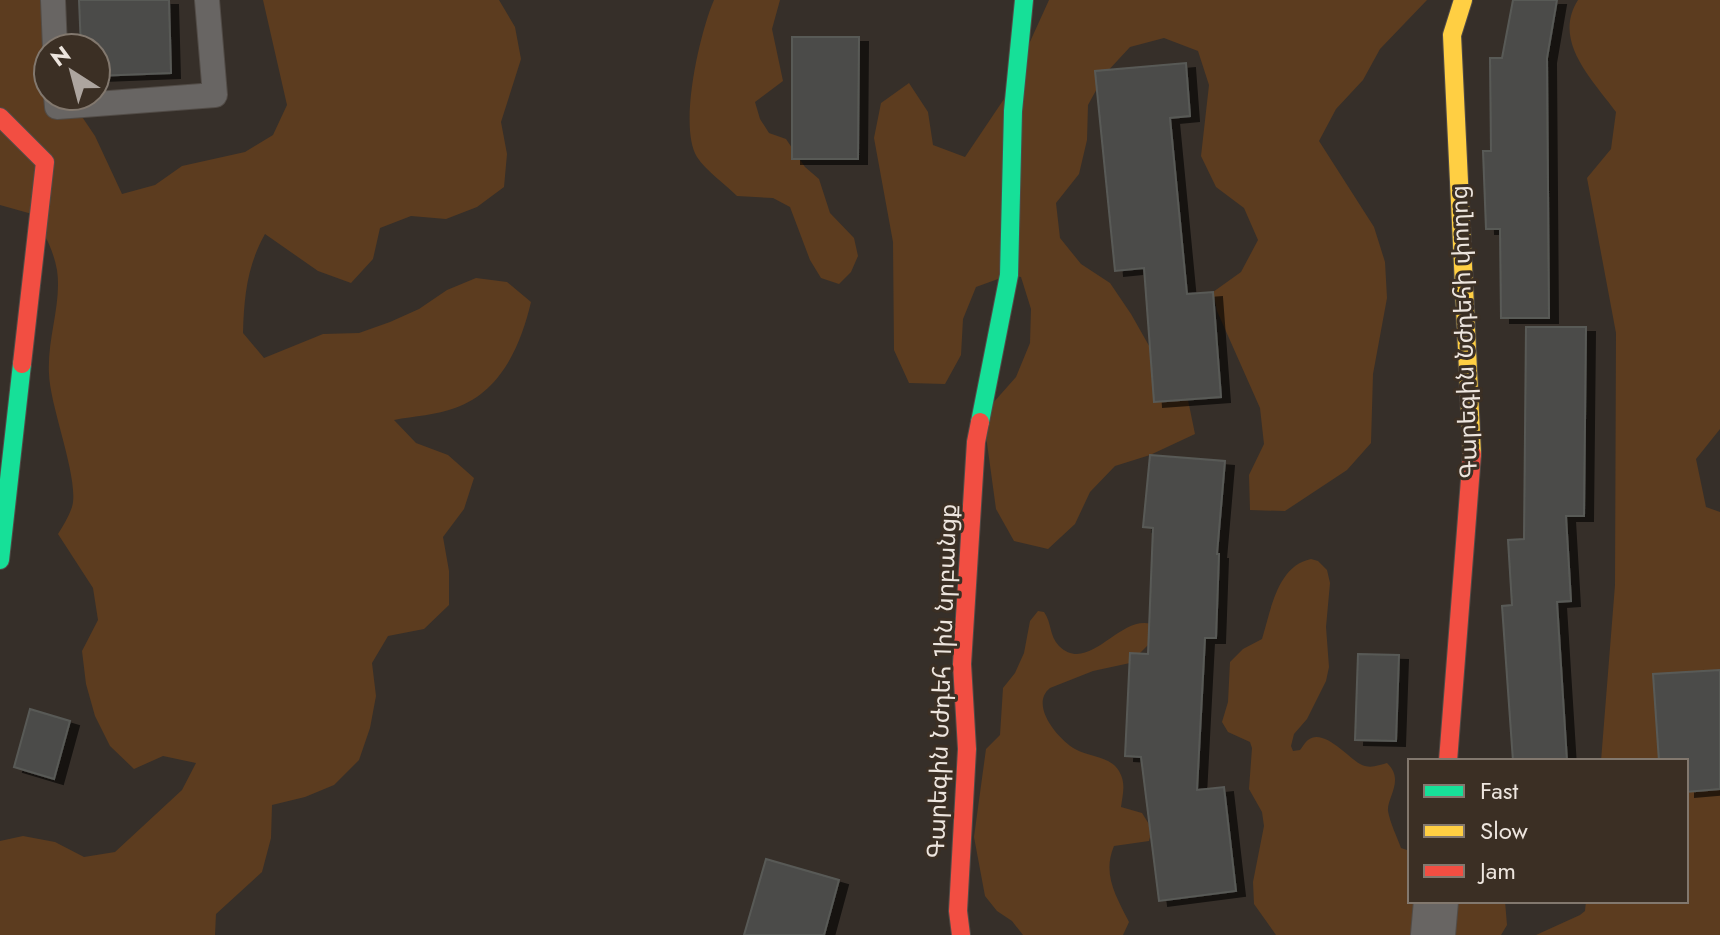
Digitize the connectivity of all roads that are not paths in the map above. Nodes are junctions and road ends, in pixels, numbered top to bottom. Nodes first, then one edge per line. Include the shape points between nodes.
1 (53, 0) edge
2 (207, 0) edge
3 (1024, 0) edge
4 (1463, 0) edge
5 (54, 32) edge
6 (112, 103) edge
7 (0, 117) edge
8 (0, 560) edge
9 (1448, 759) edge
10 (1436, 903) edge
11 (961, 935) edge
12 (1433, 935) edge

1 - 5 lane
2 - 6 lane via 215,95
3 - 11 street, Գարեգին Նժդեհ 1ին նրբանցք via 1013,111 1009,275 976,442 970,530 962,664 967,749
4 - 9 street, Գարեգին Նժդեհի փողոց via 1452,35 1473,465
7 - 8 street via 45,162
10 - 12 street

